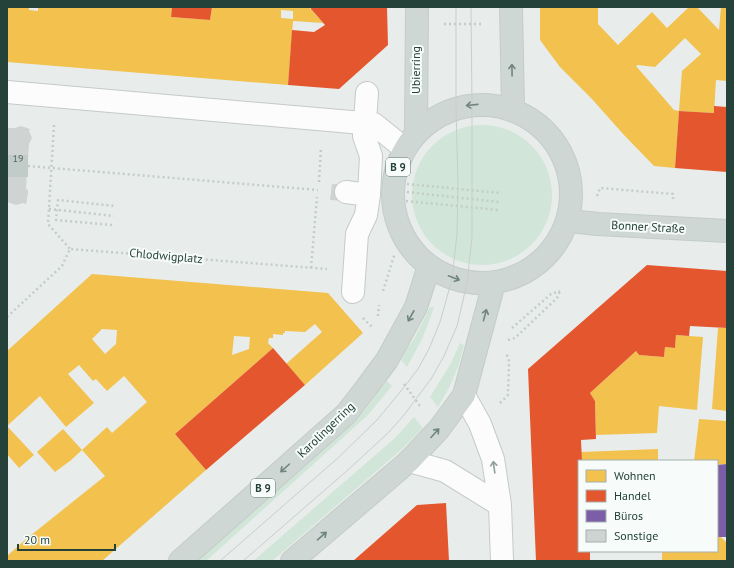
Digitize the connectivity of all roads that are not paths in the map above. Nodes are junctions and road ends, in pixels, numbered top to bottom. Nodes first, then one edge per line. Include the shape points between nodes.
1 (417, 7) edge
2 (511, 7) edge
3 (7, 92) edge
4 (367, 93) dead end
5 (513, 109) junction
6 (365, 123) junction
7 (410, 141) junction
8 (346, 192) dead end
9 (379, 197) junction
10 (569, 221) junction
11 (727, 231) edge
12 (429, 266) junction
13 (354, 282) road end
14 (494, 283) junction
15 (464, 395) junction
16 (409, 461) junction
17 (500, 505) junction
18 (180, 561) edge
19 (292, 561) edge
20 (502, 561) edge

1 - 7 main road, Ubierring / B 9
5 -> 2 main road
3 - 6 street
4 - 6 street
5 -> 7 main road, B 9 via 493,104 472,104 456,108 434,118
5 - 10 main road, B 9 via 543,126 564,153 573,186
6 - 7 street via 374,124
6 - 9 street via 364,136 371,156
7 - 12 main road, B 9 via 395,173 393,199 398,225 410,248
8 - 9 street
9 - 13 street via 357,234
10 - 11 main road, Bonner Straße
10 - 14 main road, B 9 via 545,259 525,273
12 -> 14 main road, B 9 via 452,279 467,283
12 -> 18 main road, Karolingerring / B 9 via 416,307 387,360 346,414
15 -> 14 main road
16 -> 15 main road via 439,429
17 -> 15 street via 493,459 480,424
16 - 17 street via 445,471
19 -> 16 main road
17 - 20 street

